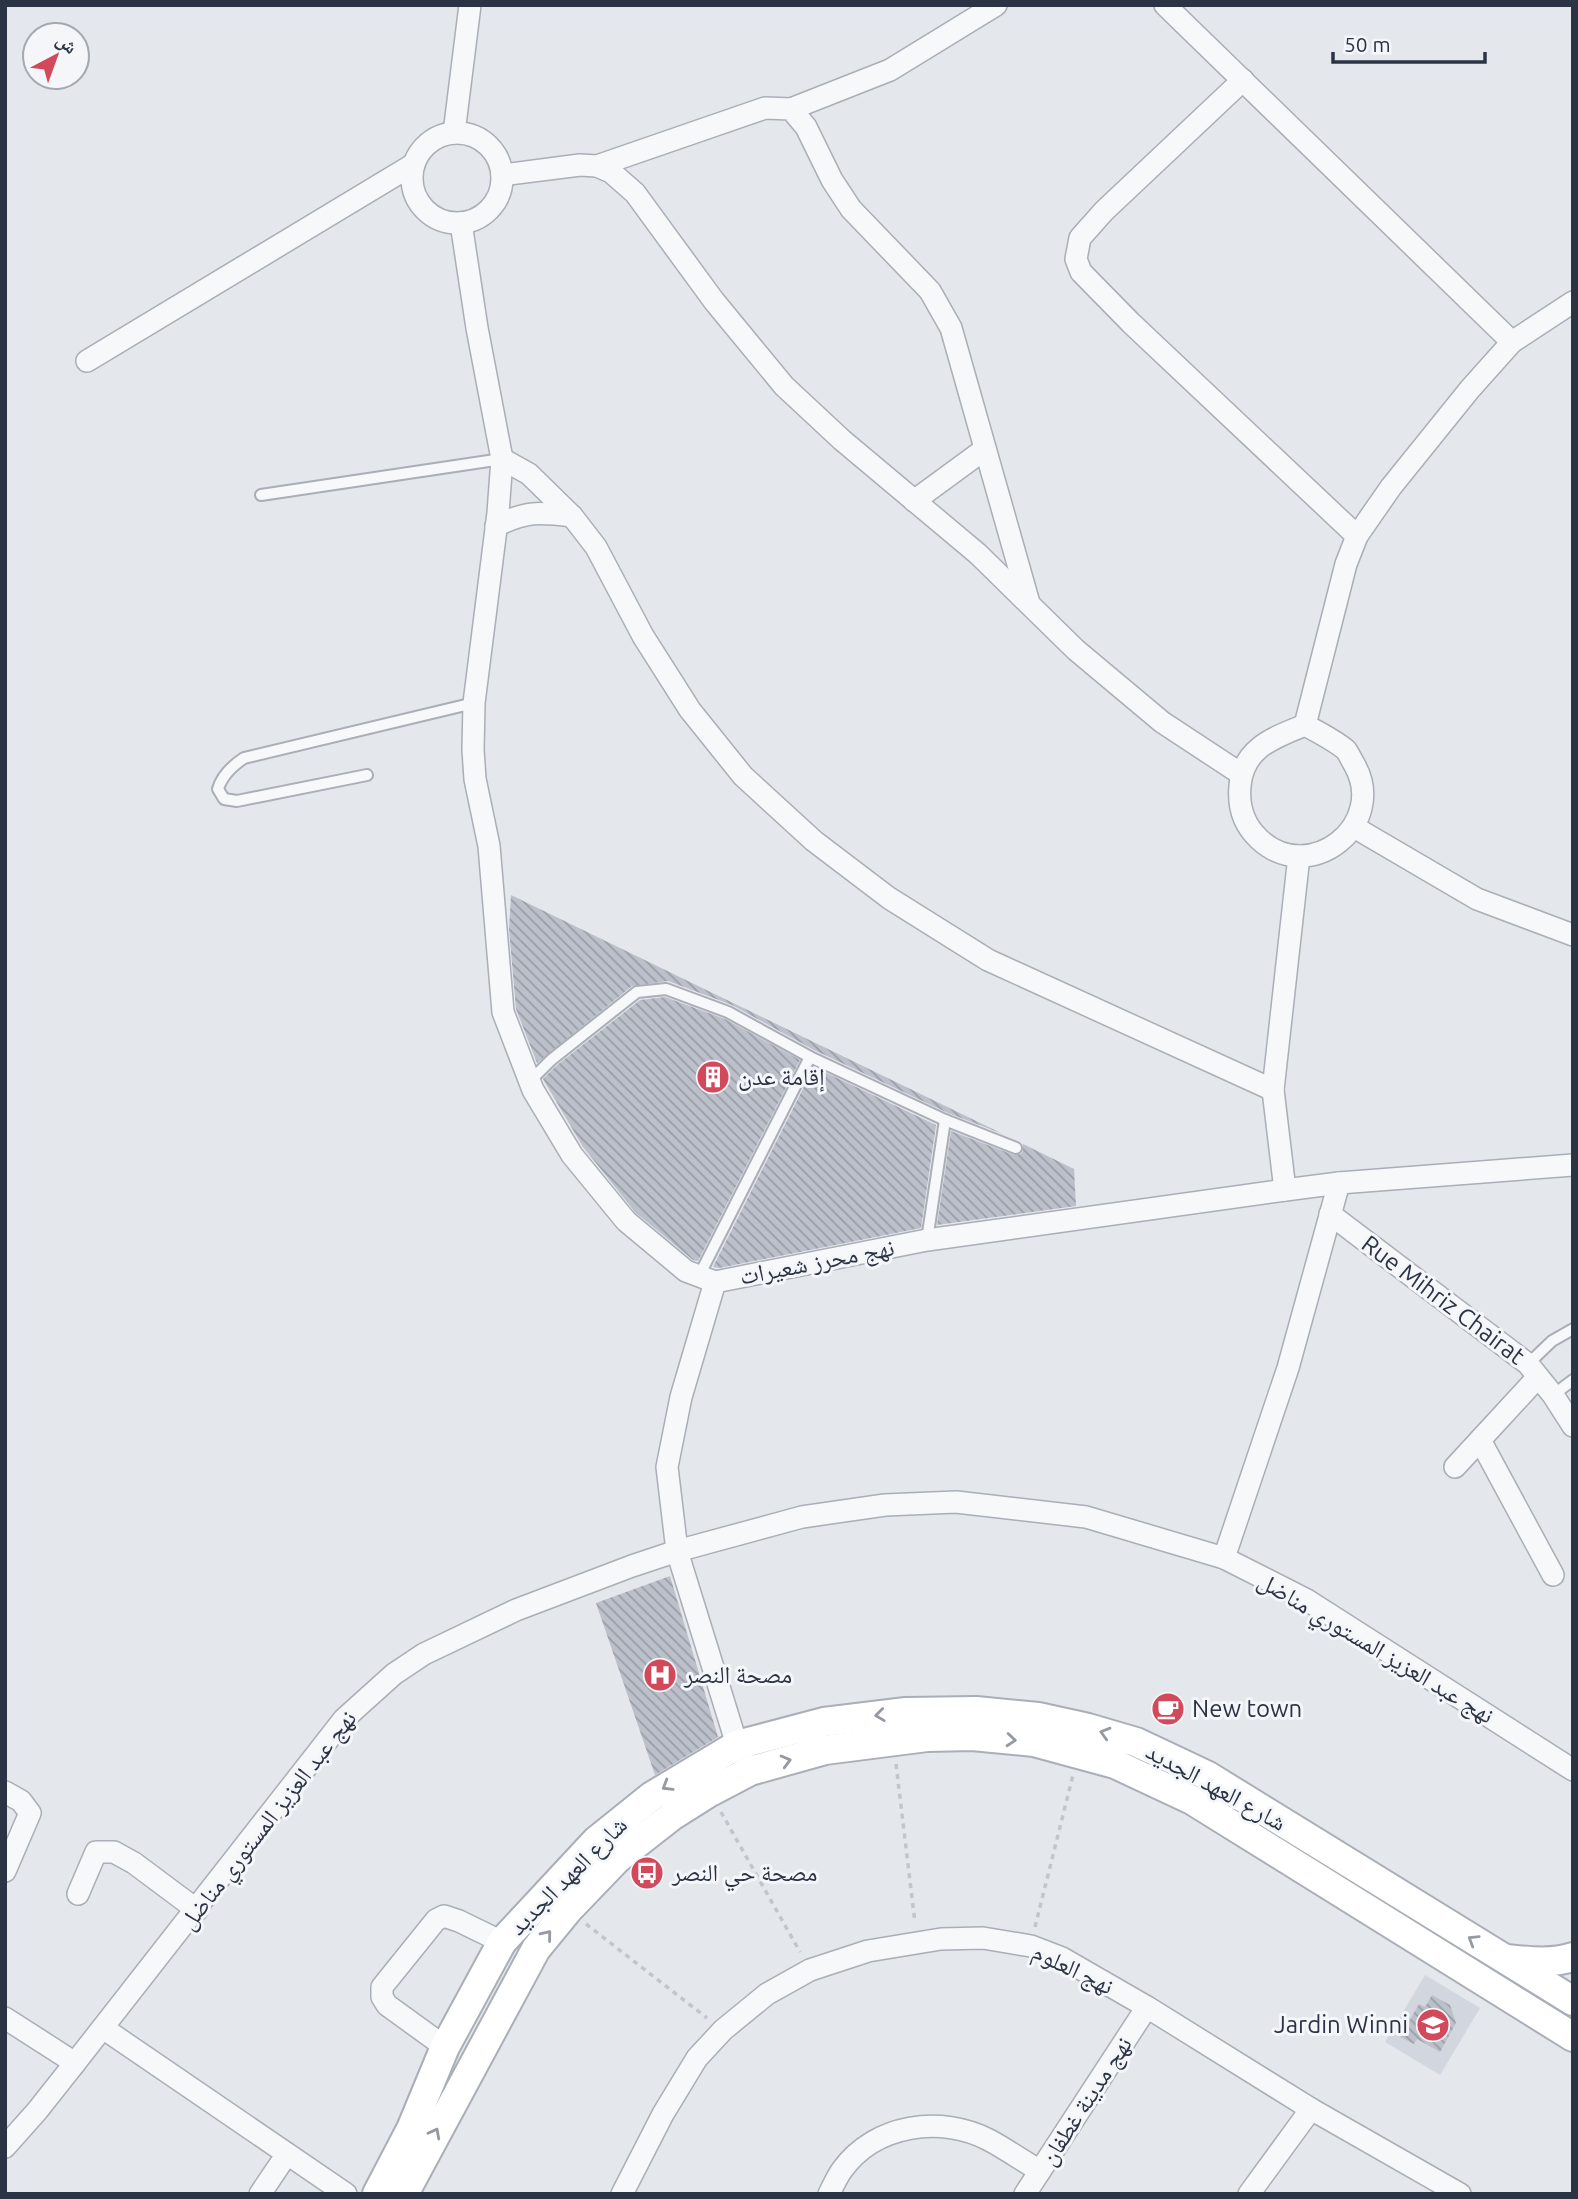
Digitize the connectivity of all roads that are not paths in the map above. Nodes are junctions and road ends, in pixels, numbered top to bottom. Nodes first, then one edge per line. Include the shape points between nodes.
1 (470, 5) edge
2 (996, 5) edge
3 (1165, 5) edge
4 (1242, 80) junction
5 (791, 109) junction
6 (454, 133) junction
7 (414, 164) junction
8 (597, 166) junction
9 (502, 175) junction
10 (461, 223) junction
11 (1573, 302) edge
12 (1511, 342) junction
13 (87, 361) dead end
14 (985, 449) junction
15 (502, 459) junction
16 (261, 495) dead end
17 (914, 501) junction
18 (572, 516) junction
19 (496, 526) junction
20 (1357, 536) junction
21 (1030, 604) junction
22 (474, 703) junction
23 (1305, 725) junction
24 (1241, 774) junction
25 (367, 775) dead end
26 (1354, 827) junction
27 (1298, 856) junction
28 (1573, 935) edge
29 (810, 1057) junction
30 (530, 1081) junction
31 (1273, 1090) junction
32 (945, 1120) junction
33 (1016, 1148) dead end
34 (1573, 1165) edge
35 (1339, 1183) junction
36 (1284, 1190) junction
37 (1330, 1214) junction
38 (926, 1240) junction
39 (707, 1279) junction
40 (1573, 1329) edge
41 (1533, 1370) junction
42 (1573, 1380) edge
43 (1553, 1395) junction
44 (1573, 1426) edge
45 (1480, 1440) junction
46 (1455, 1467) dead end
47 (677, 1551) junction
48 (1224, 1558) junction
49 (1553, 1575) dead end
50 (737, 1745) junction
51 (1573, 1770) edge
52 (750, 1771) junction
53 (5, 1792) edge
54 (5, 1871) edge
55 (78, 1894) dead end
56 (197, 1910) junction
57 (502, 1942) junction
58 (1573, 1957) edge
59 (1503, 1958) junction
60 (1573, 2001) edge
61 (1147, 2007) junction
62 (5, 2018) edge
63 (1569, 2027) edge
64 (103, 2028) junction
65 (445, 2047) junction
66 (75, 2063) junction
67 (1311, 2109) junction
68 (5, 2147) edge
69 (287, 2154) junction
70 (1040, 2171) junction
71 (260, 2194) edge
72 (346, 2194) edge
73 (377, 2194) edge
74 (404, 2194) edge
75 (622, 2194) edge
76 (829, 2194) edge
77 (1025, 2194) edge
78 (1249, 2194) edge
79 (1460, 2194) edge

1 - 6 street
2 - 5 street via 890,70
3 - 4 street
4 - 12 street
4 - 20 street via 1104,211 1080,239 1076,258 1081,272 1131,323
5 - 8 street via 765,108
5 - 14 street via 806,127 851,209 930,291 951,328
6 - 7 street via 437,138
6 - 9 street via 486,144
7 - 10 street via 416,199 435,217
7 - 13 street
8 - 9 street
8 - 17 street via 635,193 713,301 784,386
9 - 10 street via 491,208 477,219
10 - 15 street
11 - 12 street
12 - 20 street
14 - 17 street
14 - 21 street
15 - 16 lane
15 - 18 street via 529,474
15 - 19 street
17 - 21 street
18 - 19 street via 541,512
18 - 31 street via 596,547 643,636 690,710 743,776 814,841 889,898 988,960
19 - 22 street
20 - 23 street
21 - 24 street via 1076,650 1162,722
22 - 25 lane via 244,758 232,766 218,789 224,799 237,801
22 - 30 street via 474,769 489,846 503,1012
23 - 24 street via 1271,738 1250,757
23 - 26 street via 1347,751 1360,774 1363,801
24 - 27 street via 1238,799 1252,832 1265,845
26 - 27 street via 1339,843 1320,853
26 - 28 street via 1477,899
27 - 31 street
29 - 30 lane via 728,1012 666,989 638,992
29 - 32 lane
29 - 39 lane
30 - 39 street via 572,1155 626,1221 686,1271
31 - 36 street
32 - 33 lane
32 - 38 lane
34 - 35 street, نهج محرز شعيرات
35 - 36 street, نهج محرز شعيرات
35 - 37 street
36 - 38 street, نهج محرز شعيرات
37 - 41 street, Rue Mihriz Chairat
37 - 48 street via 1288,1368
38 - 39 street, نهج محرز شعيرات
39 - 47 street, نهج محرز شعيرات via 667,1467
40 - 41 lane via 1552,1341
41 - 43 street, Rue Mihriz Chairat
41 - 45 street
42 - 43 lane
43 - 44 street, Rue Mihriz Chairat
45 - 46 street
45 - 49 street
47 - 48 street, نهج عبد العزيز المستوري مناضل via 802,1517 956,1502 1086,1517
47 - 50 street, نهج محرز شعيرات
47 - 56 street, نهج عبد العزيز المستوري مناضل via 516,1610 424,1654 394,1674 344,1719
48 - 51 street, نهج عبد العزيز المستوري مناضل via 1307,1600
50 - 52 street, نهج محرز شعيرات
50 -> 57 main road, شارع العهد الجديد via 652,1796 596,1840
59 -> 50 main road, شارع العهد الجديد via 1208,1776 1136,1742 1088,1728 976,1711 906,1712 824,1721
52 -> 63 main road, شارع العهد الجديد via 825,1750 927,1737 1034,1742 1078,1752 1192,1800
74 -> 52 main road, شارع العهد الجديد via 536,1949 617,1859 672,1816
53 - 54 street via 30,1813
55 - 56 street via 96,1852 114,1852
56 - 64 street, نهج عبد العزيز المستوري مناضل
57 - 65 main road, شارع العهد الجديد
57 - 65 street via 444,1916 382,1987 387,2005
58 - 59 main road via 1532,1962
59 - 60 main road, شارع العهد الجديد
61 - 67 street, نهج العلوم
61 - 70 street, نهج مدينة غطفان
61 - 75 street, نهج العلوم via 1062,1958 1031,1946 984,1938 941,1939 868,1951 810,1970 767,1994 697,2058
62 - 66 street
64 - 66 street, نهج عبد العزيز المستوري مناضل
64 - 69 street
65 - 73 main road, شارع العهد الجديد via 411,2129
66 - 68 street, نهج عبد العزيز المستوري مناضل
67 - 78 street
67 - 79 street, نهج العلوم
69 - 71 street
69 - 72 street
70 - 76 street via 988,2139 954,2127 919,2127 885,2134 864,2148 843,2169
70 - 77 street, نهج مدينة غطفان

